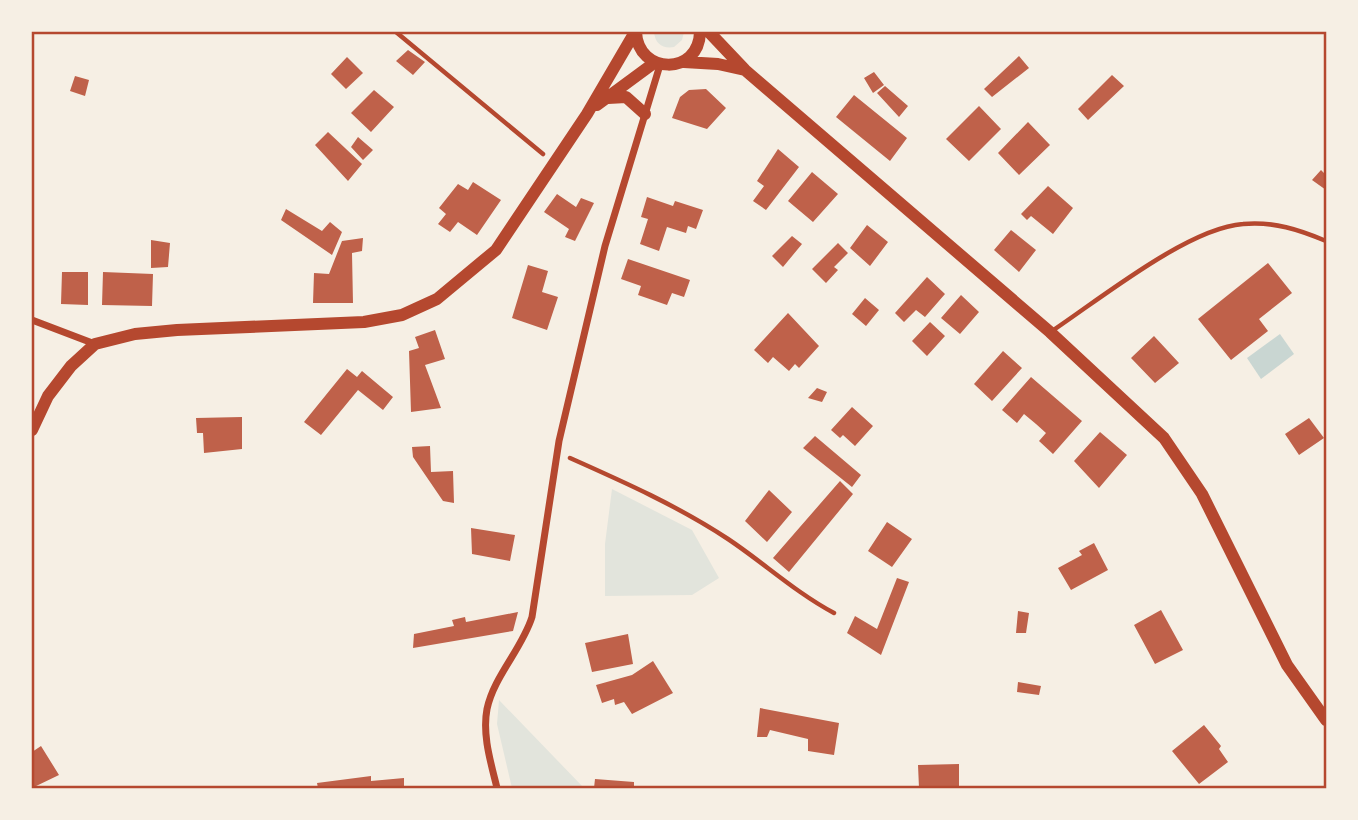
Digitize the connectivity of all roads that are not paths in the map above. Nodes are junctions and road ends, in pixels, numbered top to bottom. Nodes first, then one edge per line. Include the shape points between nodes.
1 (635, 32) edge
2 (700, 32) edge
3 (709, 32) edge
4 (684, 62) junction
5 (657, 64) junction
6 (745, 70) junction
7 (604, 99) junction
8 (587, 114) junction
9 (645, 114) junction
10 (1326, 241) edge
11 (32, 320) edge
12 (1050, 332) junction
13 (95, 344) junction
14 (32, 430) edge
15 (1326, 720) edge
16 (497, 789) edge

1 - 5 main road via 642,52
1 - 8 main road
2 - 4 main road via 696,51
3 - 6 main road
4 - 5 main road
4 - 6 main road
5 - 7 main road
5 - 9 street
6 - 12 main road
7 - 8 main road
7 - 9 main road via 626,97
8 - 13 main road via 496,250 437,299 402,315 365,322 177,330
9 - 16 street via 605,246 557,453 532,617 486,710 487,744
10 - 12 lane via 1272,223 1241,224 1197,237
11 - 13 street
12 - 15 main road via 1119,393 1170,447 1202,494 1287,665
13 - 14 main road via 48,396

